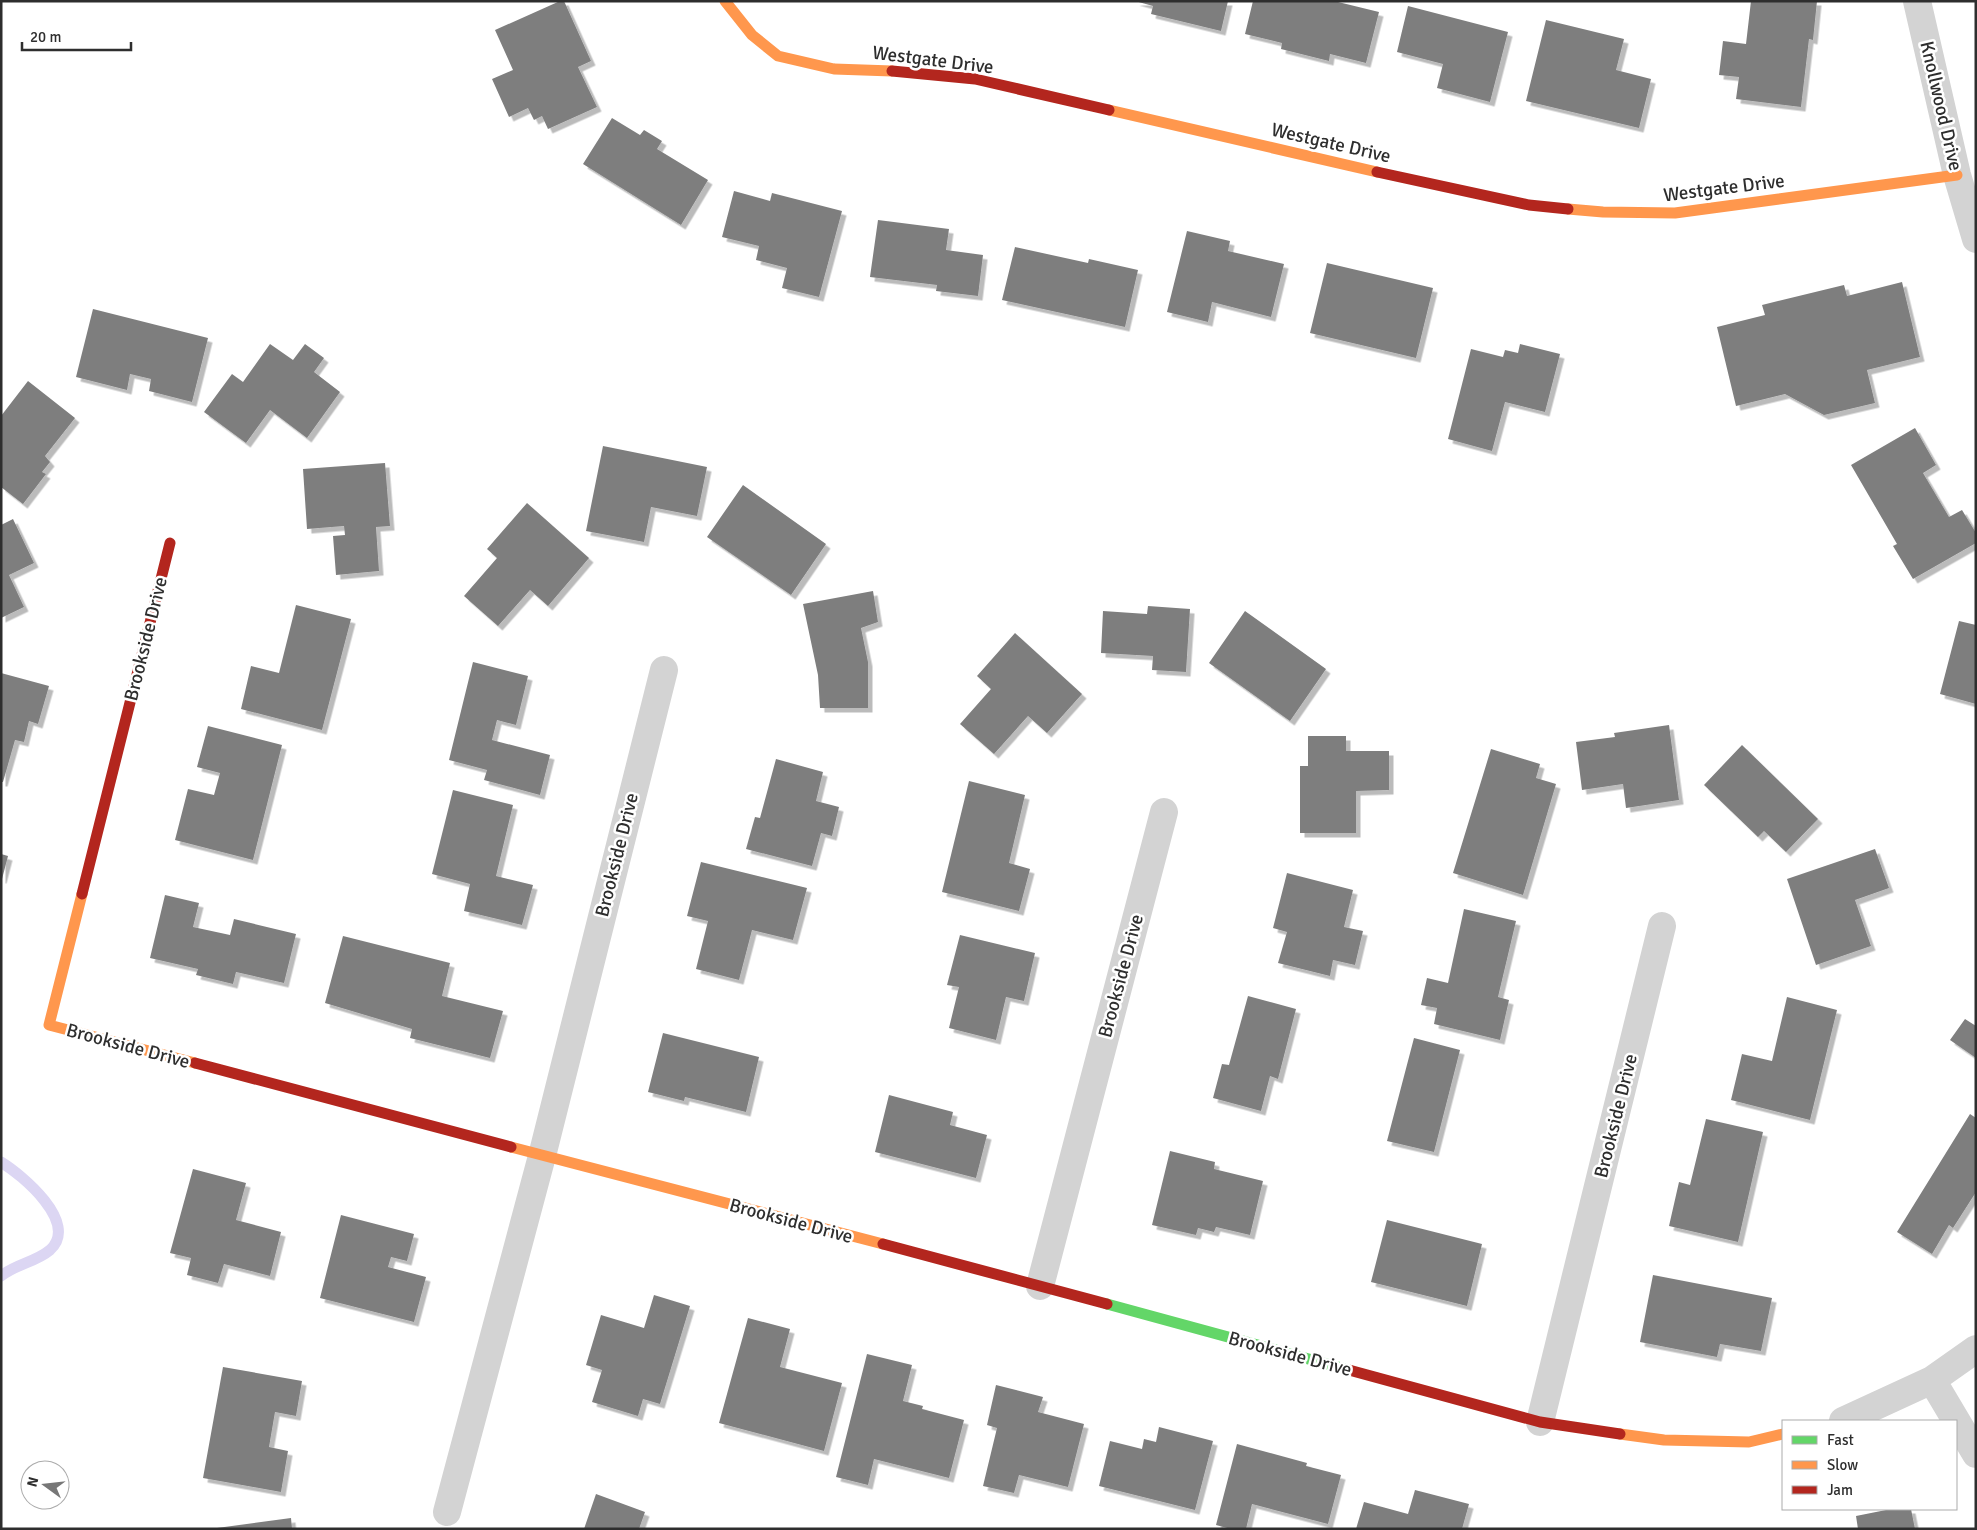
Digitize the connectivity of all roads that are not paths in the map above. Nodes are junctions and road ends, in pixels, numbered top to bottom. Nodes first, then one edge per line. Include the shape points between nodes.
1 (725, 1) edge
2 (1917, 1) edge
3 (1956, 175) junction
4 (1976, 239) edge
5 (170, 543) dead end
6 (664, 670) dead end
7 (1164, 812) dead end
8 (1662, 926) dead end
9 (542, 1156) junction
10 (1040, 1286) junction
11 (1976, 1349) edge
12 (1932, 1380) junction
13 (1845, 1420) edge
14 (1956, 1420) edge
15 (1540, 1422) junction
16 (1957, 1422) edge
17 (1782, 1434) edge
18 (1976, 1454) edge
19 (447, 1512) dead end

1 - 3 street, Westgate Drive via 752,36 778,56 834,68 905,71 975,79 1529,205 1675,214
2 - 3 street, Knollwood Drive
3 - 4 street, Knollwood Drive
5 - 9 street, Brookside Drive via 49,1025
6 - 9 street, Brookside Drive
7 - 10 street, Brookside Drive
8 - 15 street, Brookside Drive
9 - 10 street, Brookside Drive
9 - 19 street, Brookside Drive
10 - 15 street, Brookside Drive
11 - 12 street
12 - 13 street
12 - 14 street
15 - 17 street, Brookside Drive via 1664,1440 1749,1442
16 - 18 street

